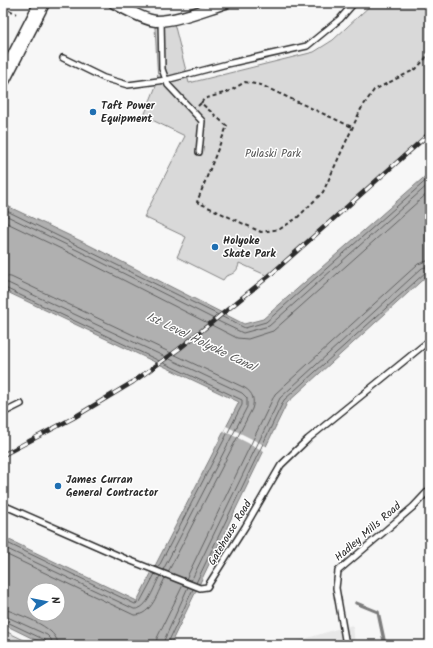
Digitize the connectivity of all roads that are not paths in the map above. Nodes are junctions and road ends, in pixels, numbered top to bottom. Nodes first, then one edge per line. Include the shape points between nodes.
1 (42, 3) edge
2 (114, 3) edge
3 (223, 3) edge
4 (354, 3) edge
5 (161, 20) junction
6 (63, 58) dead end
7 (3, 79) edge
8 (166, 80) junction
9 (199, 152) dead end
10 (430, 340) edge
11 (21, 404) dead end
12 (3, 413) edge
13 (430, 489) edge
14 (3, 505) edge
15 (346, 645) edge

1 - 7 main road
2 - 5 street via 146,18
3 - 5 street
4 - 8 lane via 340,19 307,46
5 - 8 lane via 162,69
6 - 8 lane via 104,78 128,85
8 - 9 lane via 202,121
10 - 14 lane, Gatehouse Road via 308,439 281,465 212,582 206,587 200,588
11 - 12 lane
13 - 15 lane, Hadley Mills Road via 413,507 338,571 336,588

